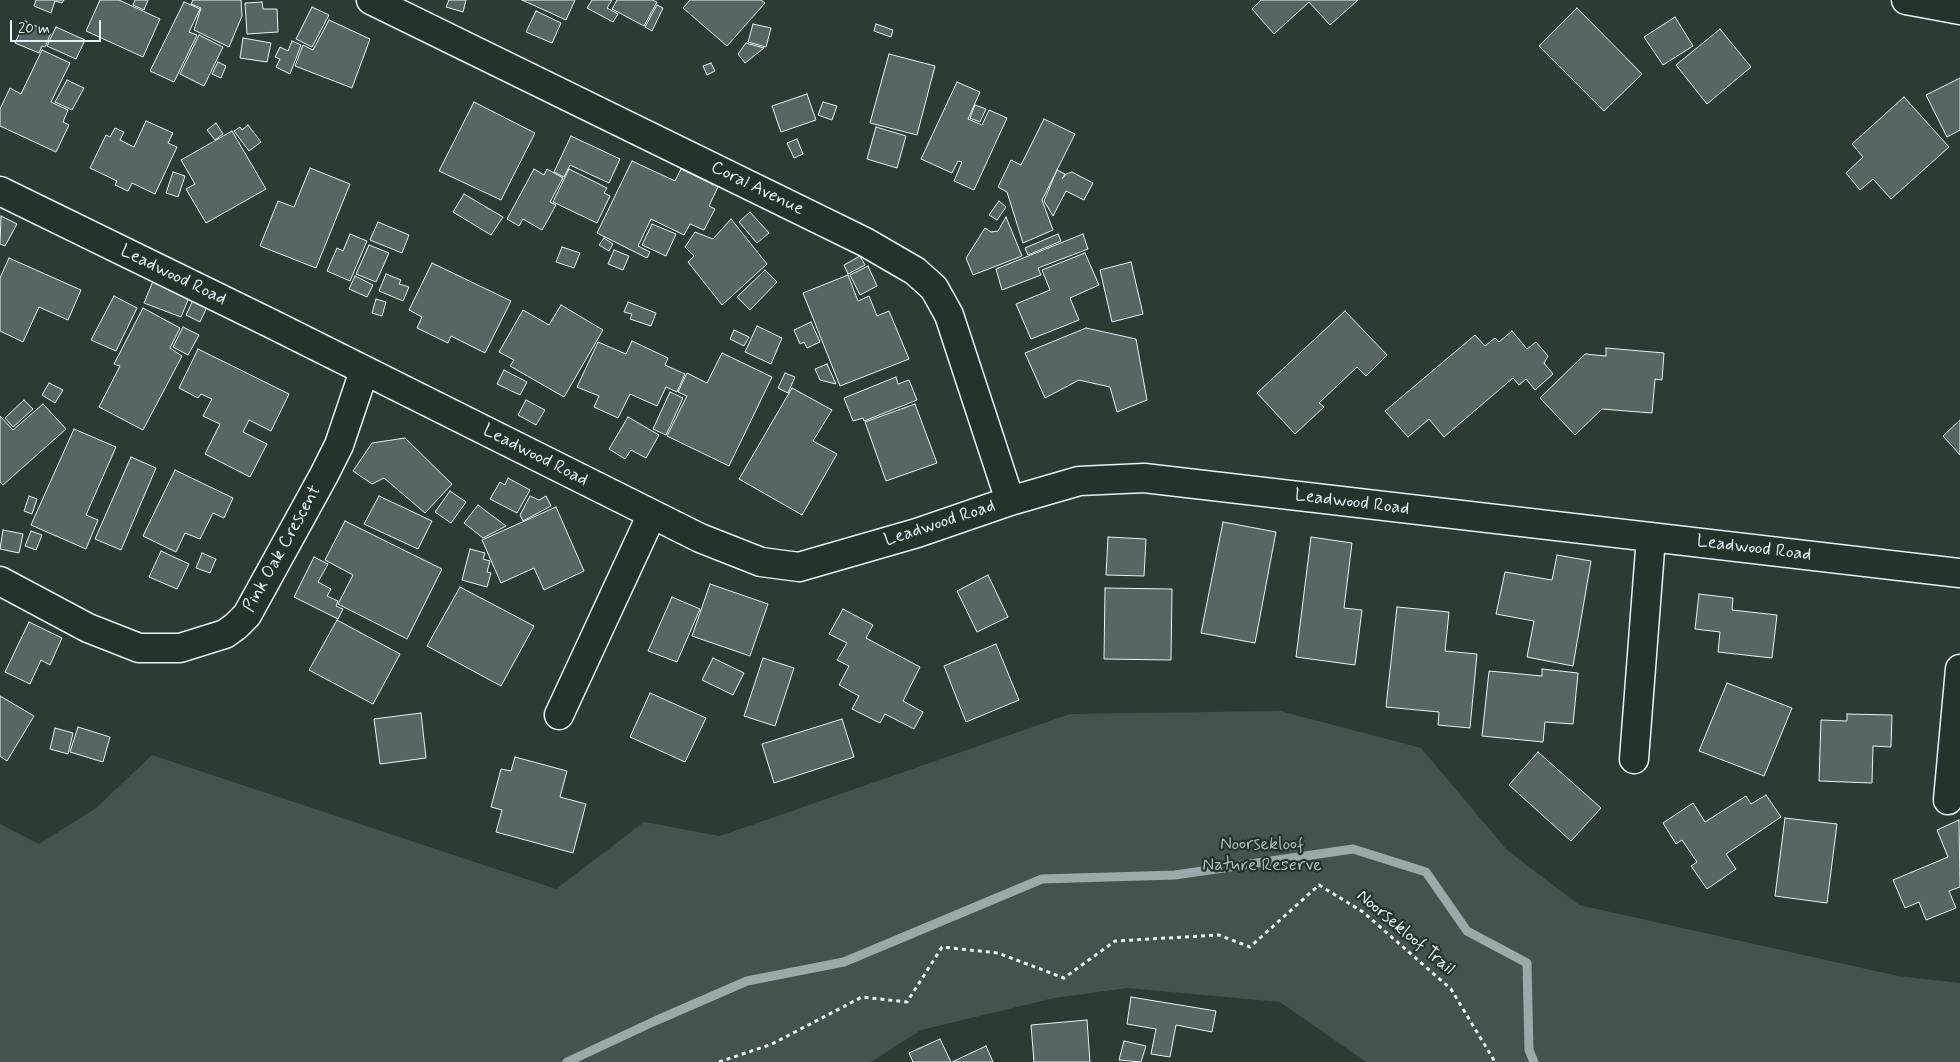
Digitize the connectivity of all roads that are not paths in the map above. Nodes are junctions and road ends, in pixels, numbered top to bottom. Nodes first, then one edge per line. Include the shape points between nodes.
1 (371, 0) edge
2 (1906, 0) edge
3 (1960, 10) edge
4 (0, 192) edge
5 (364, 371) junction
6 (1010, 501) junction
7 (652, 514) junction
8 (1651, 538) junction
9 (1960, 573) edge
10 (0, 582) edge
11 (1960, 669) edge
12 (559, 716) dead end
13 (1634, 759) dead end
14 (1948, 800) dead end

1 - 6 street, Coral Avenue via 866,242 915,271 934,288 948,315
2 - 3 street
4 - 5 street, Leadwood Road
5 - 7 street, Leadwood Road
5 - 10 street, Pink Oak Crescent via 324,475 247,615 225,634 180,648 139,648 88,628
6 - 7 street, Leadwood Road via 917,533 799,567 761,562 700,538
6 - 8 street, Leadwood Road via 1080,481 1144,478
7 - 12 street
8 - 9 street, Leadwood Road
8 - 13 street
11 - 14 street

